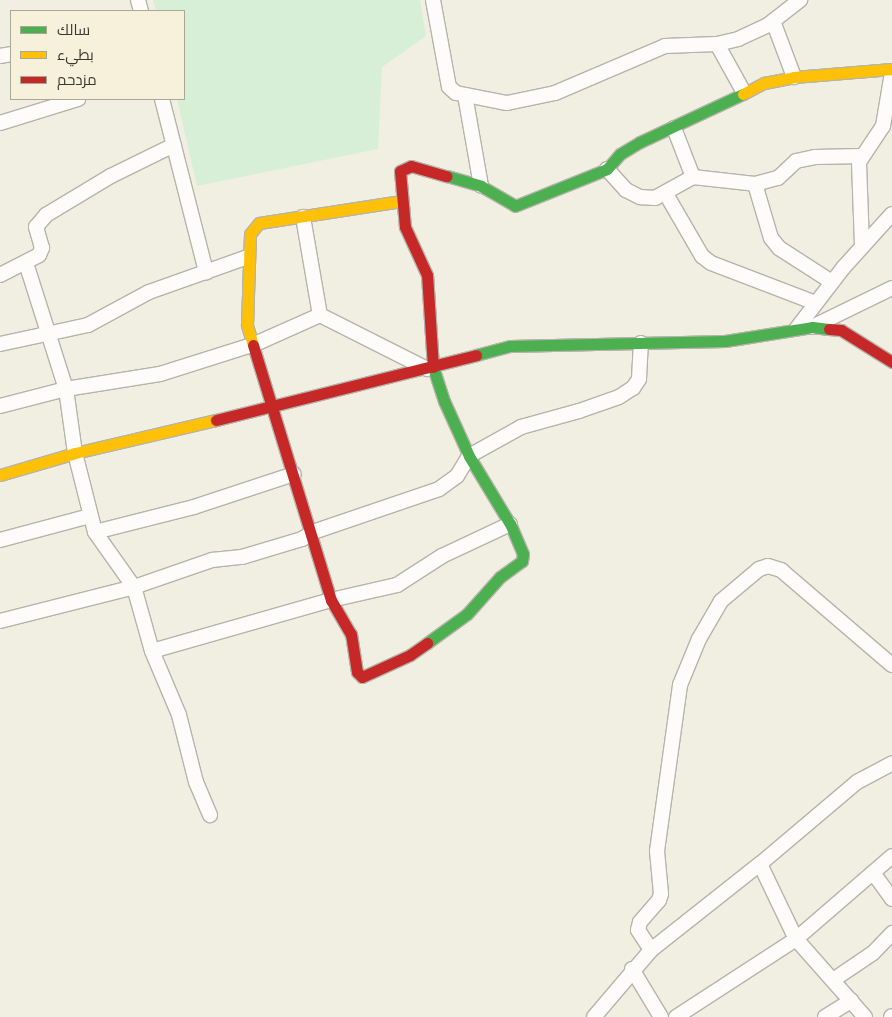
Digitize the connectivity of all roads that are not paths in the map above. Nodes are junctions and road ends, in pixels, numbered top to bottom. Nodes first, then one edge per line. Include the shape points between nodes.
1 (433, 0) edge
2 (800, 0) edge
3 (773, 21) junction
4 (718, 44) junction
5 (892, 71) edge
6 (794, 77) junction
7 (743, 91) junction
8 (465, 95) junction
9 (75, 100) edge
10 (162, 100) edge
11 (0, 123) edge
12 (674, 128) junction
13 (892, 132) edge
14 (878, 136) junction
15 (174, 145) junction
16 (861, 156) junction
17 (607, 169) junction
18 (693, 177) junction
19 (755, 184) junction
20 (481, 186) junction
21 (666, 194) junction
22 (401, 201) junction
23 (892, 214) edge
24 (303, 217) junction
25 (862, 245) junction
26 (248, 257) junction
27 (26, 263) junction
28 (206, 272) junction
29 (0, 275) edge
30 (832, 282) junction
31 (892, 288) edge
32 (816, 303) junction
33 (320, 315) junction
34 (812, 327) junction
35 (797, 328) junction
36 (50, 334) junction
37 (641, 343) junction
38 (0, 344) edge
39 (255, 344) junction
40 (892, 362) edge
41 (430, 368) junction
42 (66, 389) junction
43 (0, 406) edge
44 (273, 407) junction
45 (75, 453) junction
46 (469, 456) junction
47 (294, 474) junction
48 (0, 475) edge
49 (90, 516) junction
50 (510, 524) junction
51 (95, 532) junction
52 (313, 532) junction
53 (0, 540) edge
54 (134, 588) junction
55 (331, 600) junction
56 (0, 621) edge
57 (152, 651) junction
58 (892, 665) edge
59 (892, 763) edge
60 (210, 815) dead end
61 (892, 856) edge
62 (760, 864) junction
63 (874, 874) junction
64 (892, 899) edge
65 (892, 933) edge
66 (796, 939) junction
67 (651, 950) junction
68 (632, 969) junction
69 (833, 980) junction
70 (851, 1001) junction
71 (594, 1017) edge
72 (661, 1017) edge
73 (676, 1017) edge
74 (826, 1017) edge
75 (865, 1017) edge

1 - 8 street via 450,87
2 - 3 street
3 - 4 street via 753,33
3 - 6 street
4 - 7 street
4 - 8 street via 665,46 591,80 520,102
5 - 6 street
5 - 14 street via 883,126
6 - 7 street
7 - 12 street
8 - 20 street
9 - 11 street
10 - 15 street
12 - 17 street via 620,154
12 - 18 street
13 - 14 street
14 - 16 street
15 - 27 street via 111,176 46,215 36,227 42,248 39,255
15 - 28 street
16 - 19 street via 815,157 796,161 778,178
16 - 25 street via 858,179
17 - 20 street via 515,206
17 - 21 street via 626,190 640,197 655,198
18 - 19 street
18 - 21 street
19 - 30 street via 770,238 779,248
20 - 22 street via 405,166 400,171
21 - 32 street via 702,256
22 - 24 street
22 - 41 street via 405,227 427,274
23 - 25 street
24 - 26 street via 259,223 252,228
24 - 33 street
25 - 30 street
26 - 28 street
26 - 39 street via 245,316
27 - 29 street
27 - 36 street
28 - 36 street via 148,292 102,319
30 - 32 street
31 - 34 street
32 - 35 street
33 - 39 street
33 - 41 street
34 - 35 street
34 - 40 street via 840,330
35 - 37 street via 725,340
36 - 38 street
36 - 42 street
37 - 41 street via 510,346
37 - 46 street via 639,379 619,397 521,427
39 - 42 street via 142,378
39 - 44 street
41 - 44 street
41 - 46 street
42 - 43 street
42 - 45 street
44 - 45 street
44 - 47 street
45 - 48 street
45 - 49 street
46 - 50 street
46 - 52 street via 457,476 440,489
47 - 51 street via 194,507
47 - 52 street
49 - 51 street
49 - 53 street
50 - 55 street via 442,556 397,585
50 - 55 street via 523,554 522,562 500,576 467,614 424,645 362,677 357,672 351,634
51 - 54 street
52 - 54 street via 302,539 242,556 206,562
52 - 55 street
54 - 56 street
54 - 57 street
55 - 57 street
57 - 60 street via 179,715 196,782
58 - 67 street via 781,570 768,566 759,569 720,601 699,639 680,685 657,851 660,900 640,922 638,930
59 - 62 street via 857,782
61 - 63 street
62 - 66 street
62 - 67 street
63 - 64 street
63 - 66 street
65 - 69 street via 873,953
66 - 69 street
66 - 73 street
67 - 68 street
68 - 71 street
68 - 72 street
69 - 70 street
70 - 74 street
70 - 75 street

